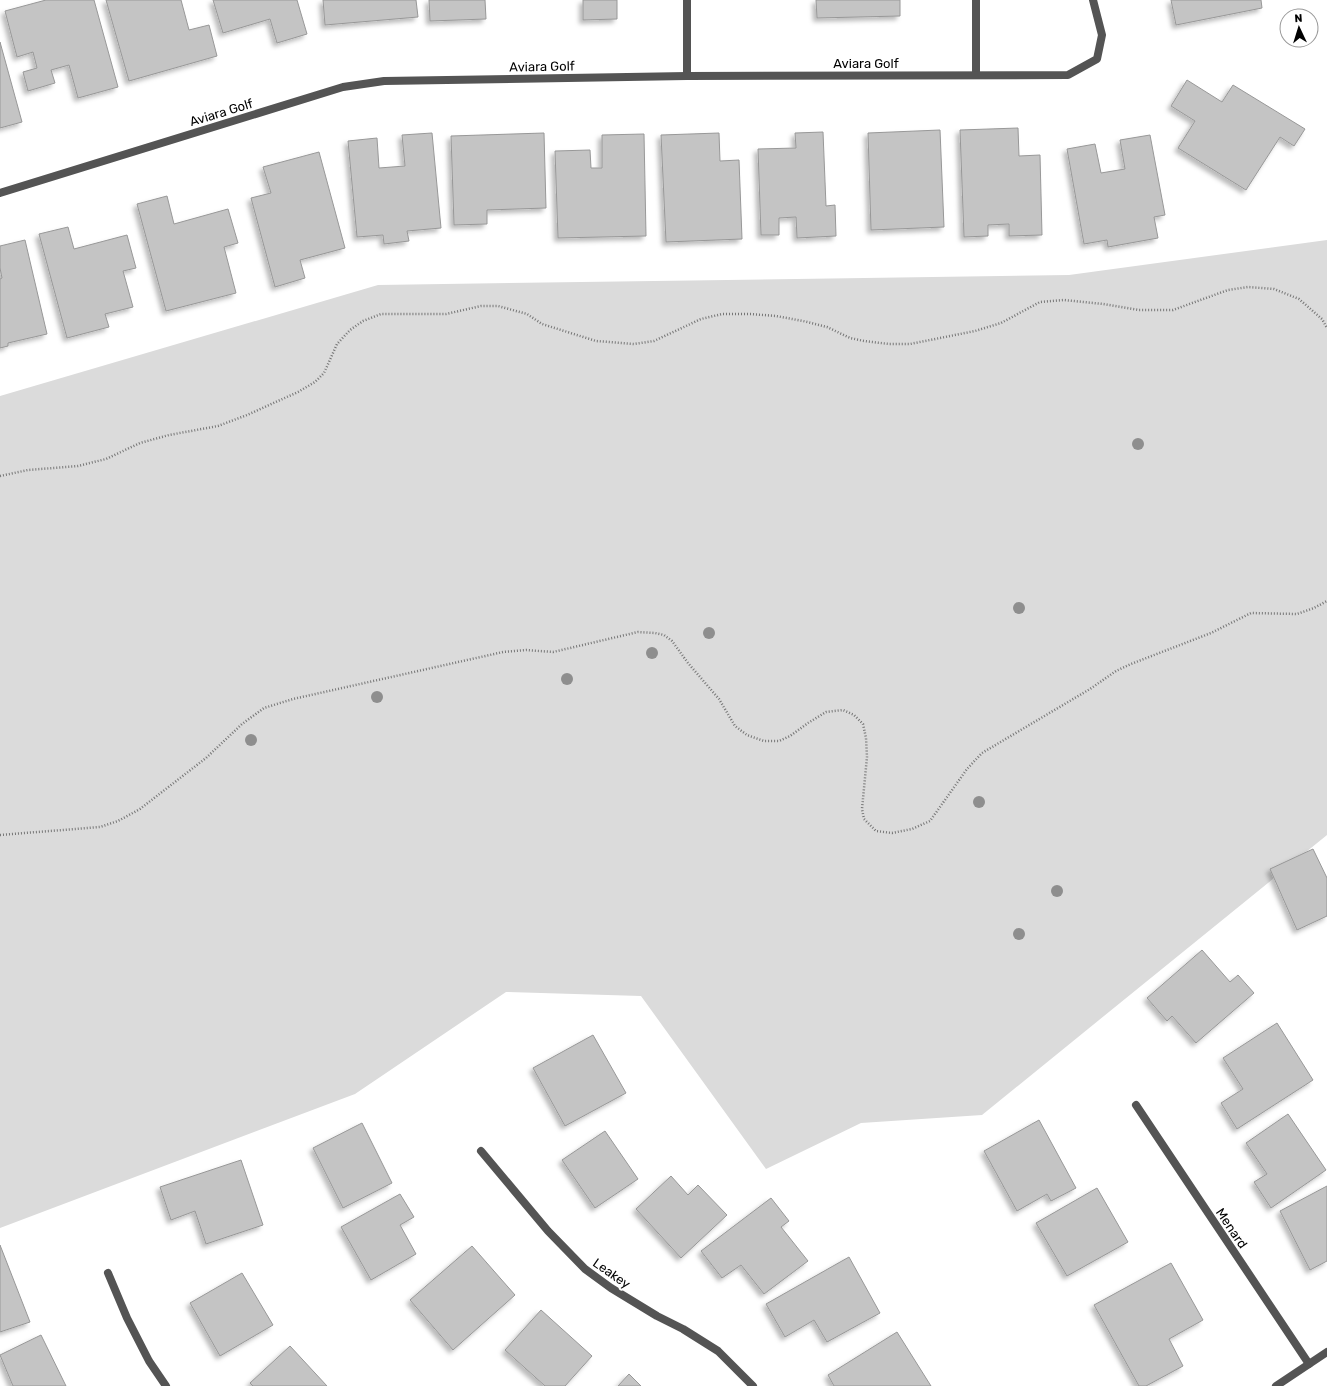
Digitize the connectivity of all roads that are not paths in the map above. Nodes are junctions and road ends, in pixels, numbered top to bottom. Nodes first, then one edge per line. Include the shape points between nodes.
1 (687, 0) edge
2 (976, 0) edge
3 (1093, 0) edge
4 (976, 75) junction
5 (687, 76) junction
6 (0, 193) edge
7 (1136, 1105) dead end
8 (482, 1151) dead end
9 (108, 1273) dead end
10 (1327, 1352) edge
11 (1309, 1364) junction
12 (166, 1386) edge
13 (753, 1386) edge
14 (1276, 1386) edge

1 - 5 street
2 - 4 street
3 - 4 street, Aviara Golf via 1102,35 1097,60 1068,74
4 - 5 street, Aviara Golf
5 - 6 street, Aviara Golf via 384,81 343,87
7 - 11 street, Menard
8 - 13 street, Leakey via 548,1231 585,1269 611,1288 718,1351
9 - 12 street via 127,1318
10 - 11 street
11 - 14 street

